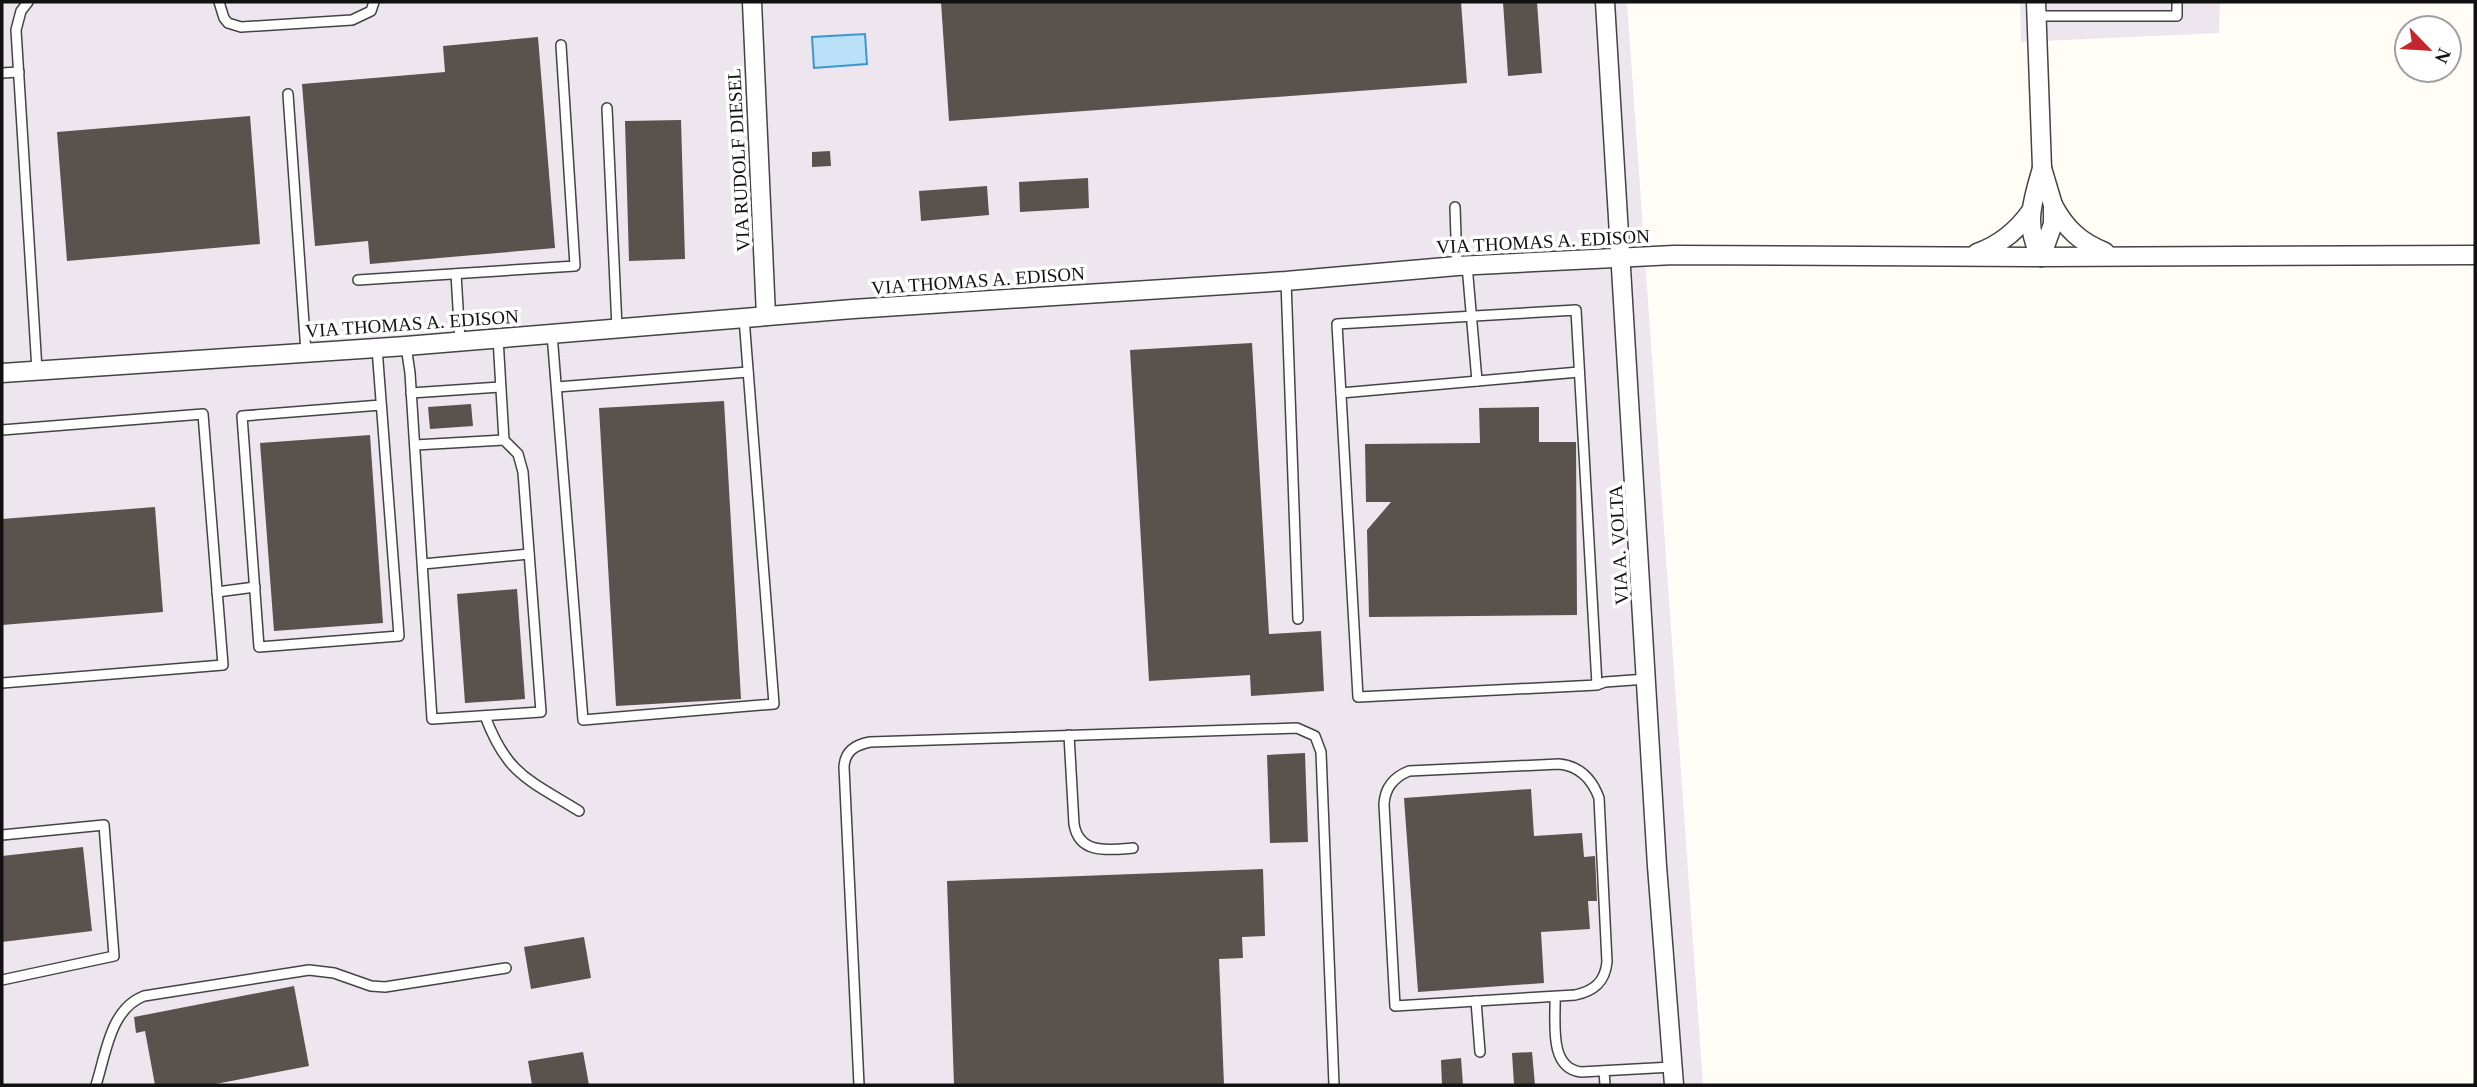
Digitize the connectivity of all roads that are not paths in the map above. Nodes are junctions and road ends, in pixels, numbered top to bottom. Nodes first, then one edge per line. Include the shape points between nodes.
1 (28, 2) edge
2 (219, 2) edge
3 (374, 2) edge
4 (752, 2) edge
5 (1605, 2) edge
6 (2177, 2) edge
7 (2036, 9) edge
8 (561, 45) dead end
9 (19, 72) junction
10 (2, 73) edge
11 (288, 94) dead end
12 (607, 108) dead end
13 (2042, 168) junction
14 (2053, 205) junction
15 (1455, 207) dead end
16 (2031, 211) junction
17 (2126, 255) junction
18 (2475, 255) edge
19 (1622, 257) junction
20 (1957, 257) junction
21 (2041, 257) junction
22 (1462, 266) junction
23 (456, 274) junction
24 (358, 280) dead end
25 (1286, 281) junction
26 (766, 316) junction
27 (1471, 316) junction
28 (744, 318) junction
29 (617, 328) junction
30 (552, 334) junction
31 (498, 338) junction
32 (460, 341) junction
33 (406, 346) junction
34 (377, 348) junction
35 (306, 352) junction
36 (37, 370) junction
37 (748, 372) junction
38 (1579, 372) junction
39 (2, 373) edge
40 (1477, 381) junction
41 (500, 387) junction
42 (556, 387) junction
43 (411, 393) junction
44 (1341, 393) junction
45 (381, 405) junction
46 (2, 430) edge
47 (503, 440) junction
48 (415, 445) junction
49 (529, 554) junction
50 (422, 564) junction
51 (255, 587) junction
52 (217, 592) junction
53 (1298, 619) dead end
54 (1647, 680) junction
55 (2, 683) edge
56 (1597, 685) junction
57 (485, 716) junction
58 (1069, 735) junction
59 (579, 811) dead end
60 (2, 835) edge
61 (1133, 848) dead end
62 (506, 968) dead end
63 (2, 980) edge
64 (1555, 997) junction
65 (1476, 1001) junction
66 (1480, 1052) dead end
67 (1605, 1071) junction
68 (1673, 1076) edge
69 (96, 1085) edge
70 (859, 1085) edge
71 (1334, 1085) edge
72 (1605, 1085) edge

1 - 9 lane via 17,21
2 - 3 lane via 228,23 251,27 359,19 371,11
4 - 26 street, VIA RUDOLF DIESEL
5 - 19 street, VIA A. VOLTA
6 - 7 lane via 2177,16
7 - 13 street
8 - 23 lane via 575,266
9 - 10 lane
9 - 36 lane
11 - 35 lane
12 - 29 lane
13 - 14 street
13 - 16 street
14 - 17 street via 2062,222 2082,241 2108,253
14 - 21 street via 2053,224
15 - 22 lane
16 - 20 street via 2000,243
16 - 21 street via 2031,235
17 - 18 street
17 - 21 street, VIA THOMAS A. EDISON
19 - 20 street, VIA THOMAS A. EDISON
19 - 22 street, VIA THOMAS A. EDISON
19 - 54 street, VIA A. VOLTA
20 - 21 street, VIA THOMAS A. EDISON
22 - 25 street, VIA THOMAS A. EDISON
22 - 27 lane
23 - 24 lane
23 - 32 lane
25 - 26 street, VIA THOMAS A. EDISON
25 - 53 lane
26 - 28 street, VIA THOMAS A. EDISON
27 - 38 lane via 1576,310
27 - 40 lane
27 - 44 lane via 1338,324
28 - 29 street, VIA THOMAS A. EDISON
28 - 37 lane
29 - 30 street, VIA THOMAS A. EDISON
30 - 31 street, VIA THOMAS A. EDISON
30 - 42 lane
31 - 32 street, VIA THOMAS A. EDISON
31 - 41 lane
32 - 33 street, VIA THOMAS A. EDISON
33 - 34 street, VIA THOMAS A. EDISON
33 - 43 lane
34 - 35 street, VIA THOMAS A. EDISON
34 - 45 lane
35 - 36 street, VIA THOMAS A. EDISON
36 - 39 street, VIA THOMAS A. EDISON
37 - 42 lane
37 - 42 lane via 774,705 583,720
38 - 40 lane
38 - 56 lane
40 - 44 lane
41 - 43 lane
41 - 47 lane
43 - 48 lane
44 - 56 lane via 1358,696
45 - 51 lane via 242,416
45 - 51 lane via 399,636 260,646
46 - 52 lane via 203,414
47 - 48 lane
47 - 49 lane via 521,463
48 - 50 lane
49 - 50 lane
49 - 57 lane via 541,712
50 - 57 lane via 432,719
51 - 52 lane
52 - 55 lane via 223,665
54 - 56 lane
54 - 68 street, VIA A. VOLTA
57 - 59 lane via 512,767
58 - 61 lane via 1074,824 1079,838 1097,850
58 - 70 lane via 870,741 847,755
58 - 71 lane via 1297,728 1315,736 1321,752
60 - 63 lane via 104,825 114,956
62 - 69 lane via 385,987 309,970 144,996 127,1005 115,1023
64 - 65 lane
64 - 65 lane via 1590,991 1606,967 1601,804 1593,784 1575,768 1559,764 1409,771 1394,779 1384,796 1395,1006
64 - 67 lane via 1562,1062 1575,1071
65 - 66 lane
67 - 68 lane
67 - 72 lane

